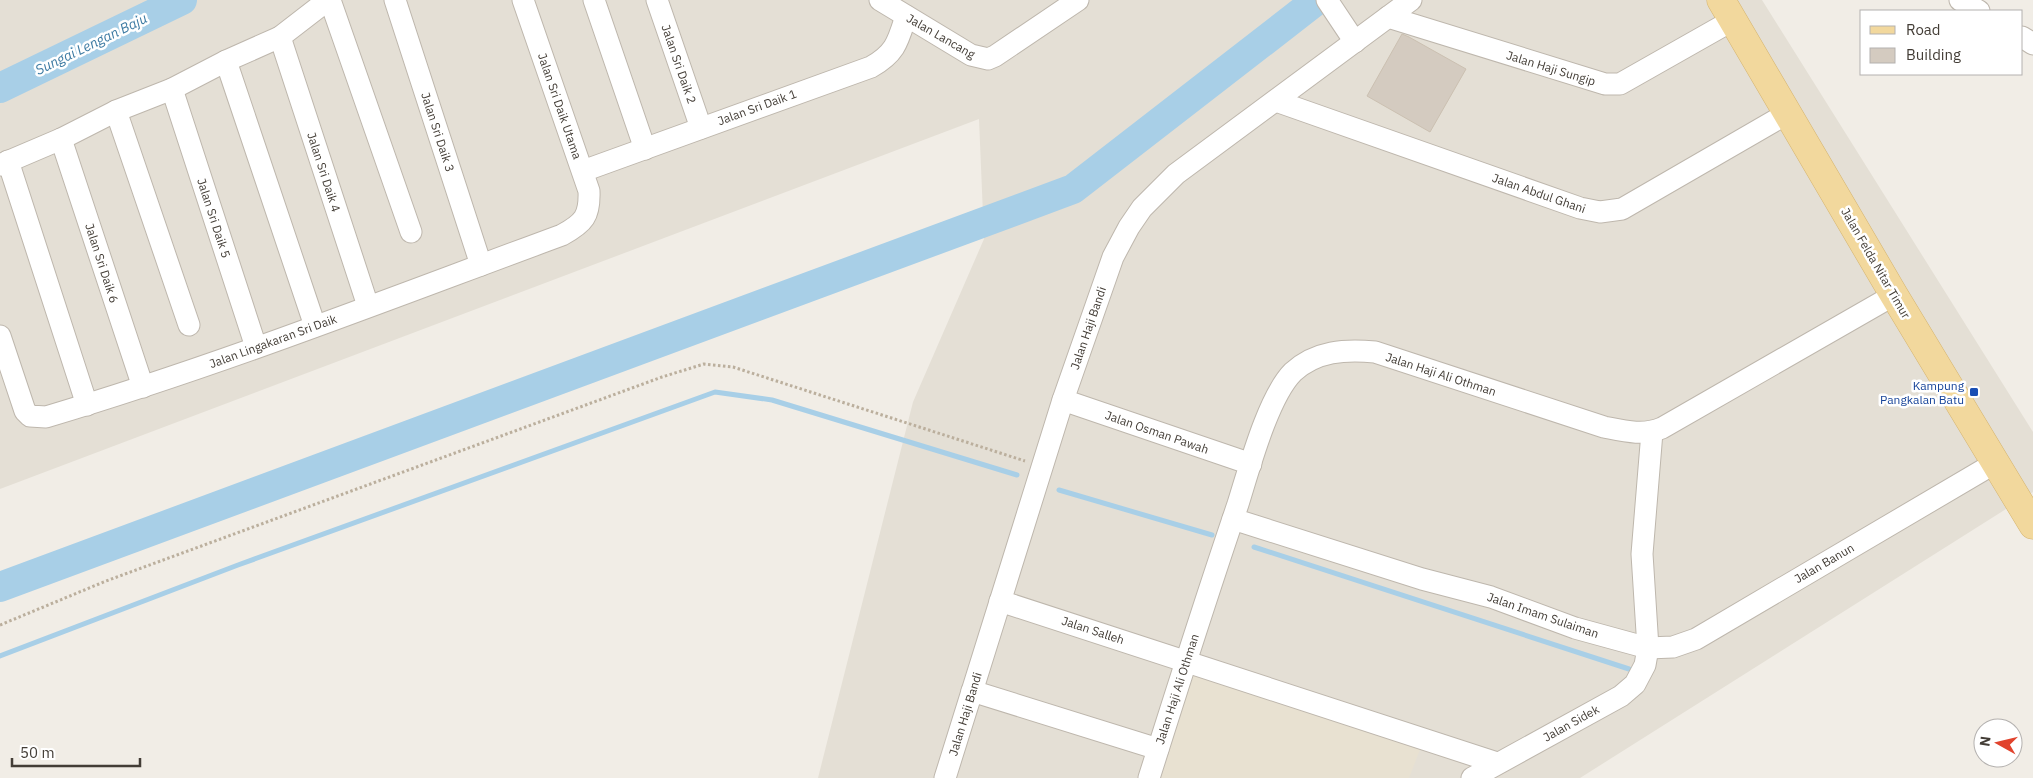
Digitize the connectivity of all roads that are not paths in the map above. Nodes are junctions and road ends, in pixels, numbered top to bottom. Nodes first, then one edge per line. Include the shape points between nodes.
1 (329, 0) edge
2 (395, 0) edge
3 (523, 0) edge
4 (594, 0) edge
5 (657, 0) edge
6 (880, 0) edge
7 (1078, 0) edge
8 (1411, 0) edge
9 (1960, 0) edge
10 (1329, 3) edge
11 (1727, 10) edge
12 (1976, 10) edge
13 (906, 16) junction
14 (1388, 17) junction
15 (280, 37) junction
16 (1355, 42) junction
17 (226, 61) junction
18 (172, 89) junction
19 (1276, 101) junction
20 (116, 111) junction
21 (1788, 113) junction
22 (701, 128) junction
23 (62, 139) junction
24 (645, 149) junction
25 (4, 163) edge
26 (583, 171) junction
27 (588, 213) joint
28 (411, 232) dead end
29 (482, 265) junction
30 (1894, 295) junction
31 (368, 306) junction
32 (189, 325) dead end
33 (315, 326) junction
34 (0, 336) edge
35 (256, 347) junction
36 (143, 387) junction
37 (1063, 400) junction
38 (87, 405) junction
39 (1652, 432) junction
40 (1995, 463) junction
41 (1251, 464) junction
42 (1233, 519) junction
43 (2033, 525) edge
44 (1000, 600) junction
45 (1648, 648) junction
46 (1186, 660) junction
47 (972, 692) junction
48 (1158, 749) junction
49 (1497, 763) junction
50 (945, 778) edge
51 (1149, 778) edge
52 (1472, 778) edge

1 - 15 street
1 - 28 street
2 - 29 street, Jalan Sri Daik 3
3 - 26 street, Jalan Sri Daik Utama
4 - 24 street
5 - 22 street, Jalan Sri Daik 2
6 - 13 street, Jalan Lancang
7 - 13 street, Jalan Lancang via 988,59 971,55
8 - 14 street, Jalan Haji Bandi
9 - 12 street
10 - 16 street
11 - 14 street, Jalan Haji Sungip via 1620,84 1605,84
11 - 21 main road, Jalan Felda Nitar Timur
13 - 22 street, Jalan Sri Daik 1 via 894,49 871,67
14 - 16 street, Jalan Haji Bandi
15 - 17 street
15 - 31 street, Jalan Sri Daik 4
16 - 19 street, Jalan Haji Bandi
17 - 18 street
17 - 33 street
18 - 20 street
18 - 35 street, Jalan Sri Daik 5
19 - 21 street, Jalan Abdul Ghani via 1580,208 1600,212 1622,209
19 - 37 street, Jalan Haji Bandi via 1176,174 1129,226 1113,257
20 - 23 street
20 - 32 street
21 - 30 main road, Jalan Felda Nitar Timur
22 - 24 street, Jalan Sri Daik 1
23 - 25 street
23 - 36 street, Jalan Sri Daik 6
24 - 26 street, Jalan Sri Daik 1
25 - 38 street
26 - 27 street, Jalan Sri Daik Utama via 589,191
27 - 29 street, Jalan Lingakaran Sri Daik via 583,222 562,235
29 - 31 street, Jalan Lingakaran Sri Daik
30 - 39 street, Jalan Haji Ali Othman
30 - 40 main road, Jalan Felda Nitar Timur
31 - 33 street, Jalan Lingakaran Sri Daik
33 - 35 street, Jalan Lingakaran Sri Daik
34 - 38 street, Jalan Lingakaran Sri Daik via 20,401 30,416 46,417
35 - 36 street, Jalan Lingakaran Sri Daik
36 - 38 street, Jalan Lingakaran Sri Daik
37 - 41 street, Jalan Osman Pawah
37 - 44 street, Jalan Haji Bandi
39 - 41 street, Jalan Haji Ali Othman via 1604,427 1399,358 1353,349 1313,359 1293,372 1276,395
39 - 45 street via 1642,554
40 - 43 main road, Jalan Felda Nitar Timur
40 - 45 street, Jalan Banun via 1696,639 1673,647
41 - 42 street, Jalan Haji Ali Othman
42 - 45 street, Jalan Imam Sulaiman via 1422,579 1491,597 1575,628
42 - 46 street, Jalan Haji Ali Othman
44 - 46 street, Jalan Salleh
44 - 47 street, Jalan Haji Bandi
45 - 49 street, Jalan Sidek via 1646,665 1635,684 1621,696
46 - 48 street, Jalan Haji Ali Othman
46 - 49 street, Jalan Salleh
47 - 48 street
47 - 50 street, Jalan Haji Bandi
48 - 51 street, Jalan Haji Ali Othman
49 - 52 street, Jalan Sidek

